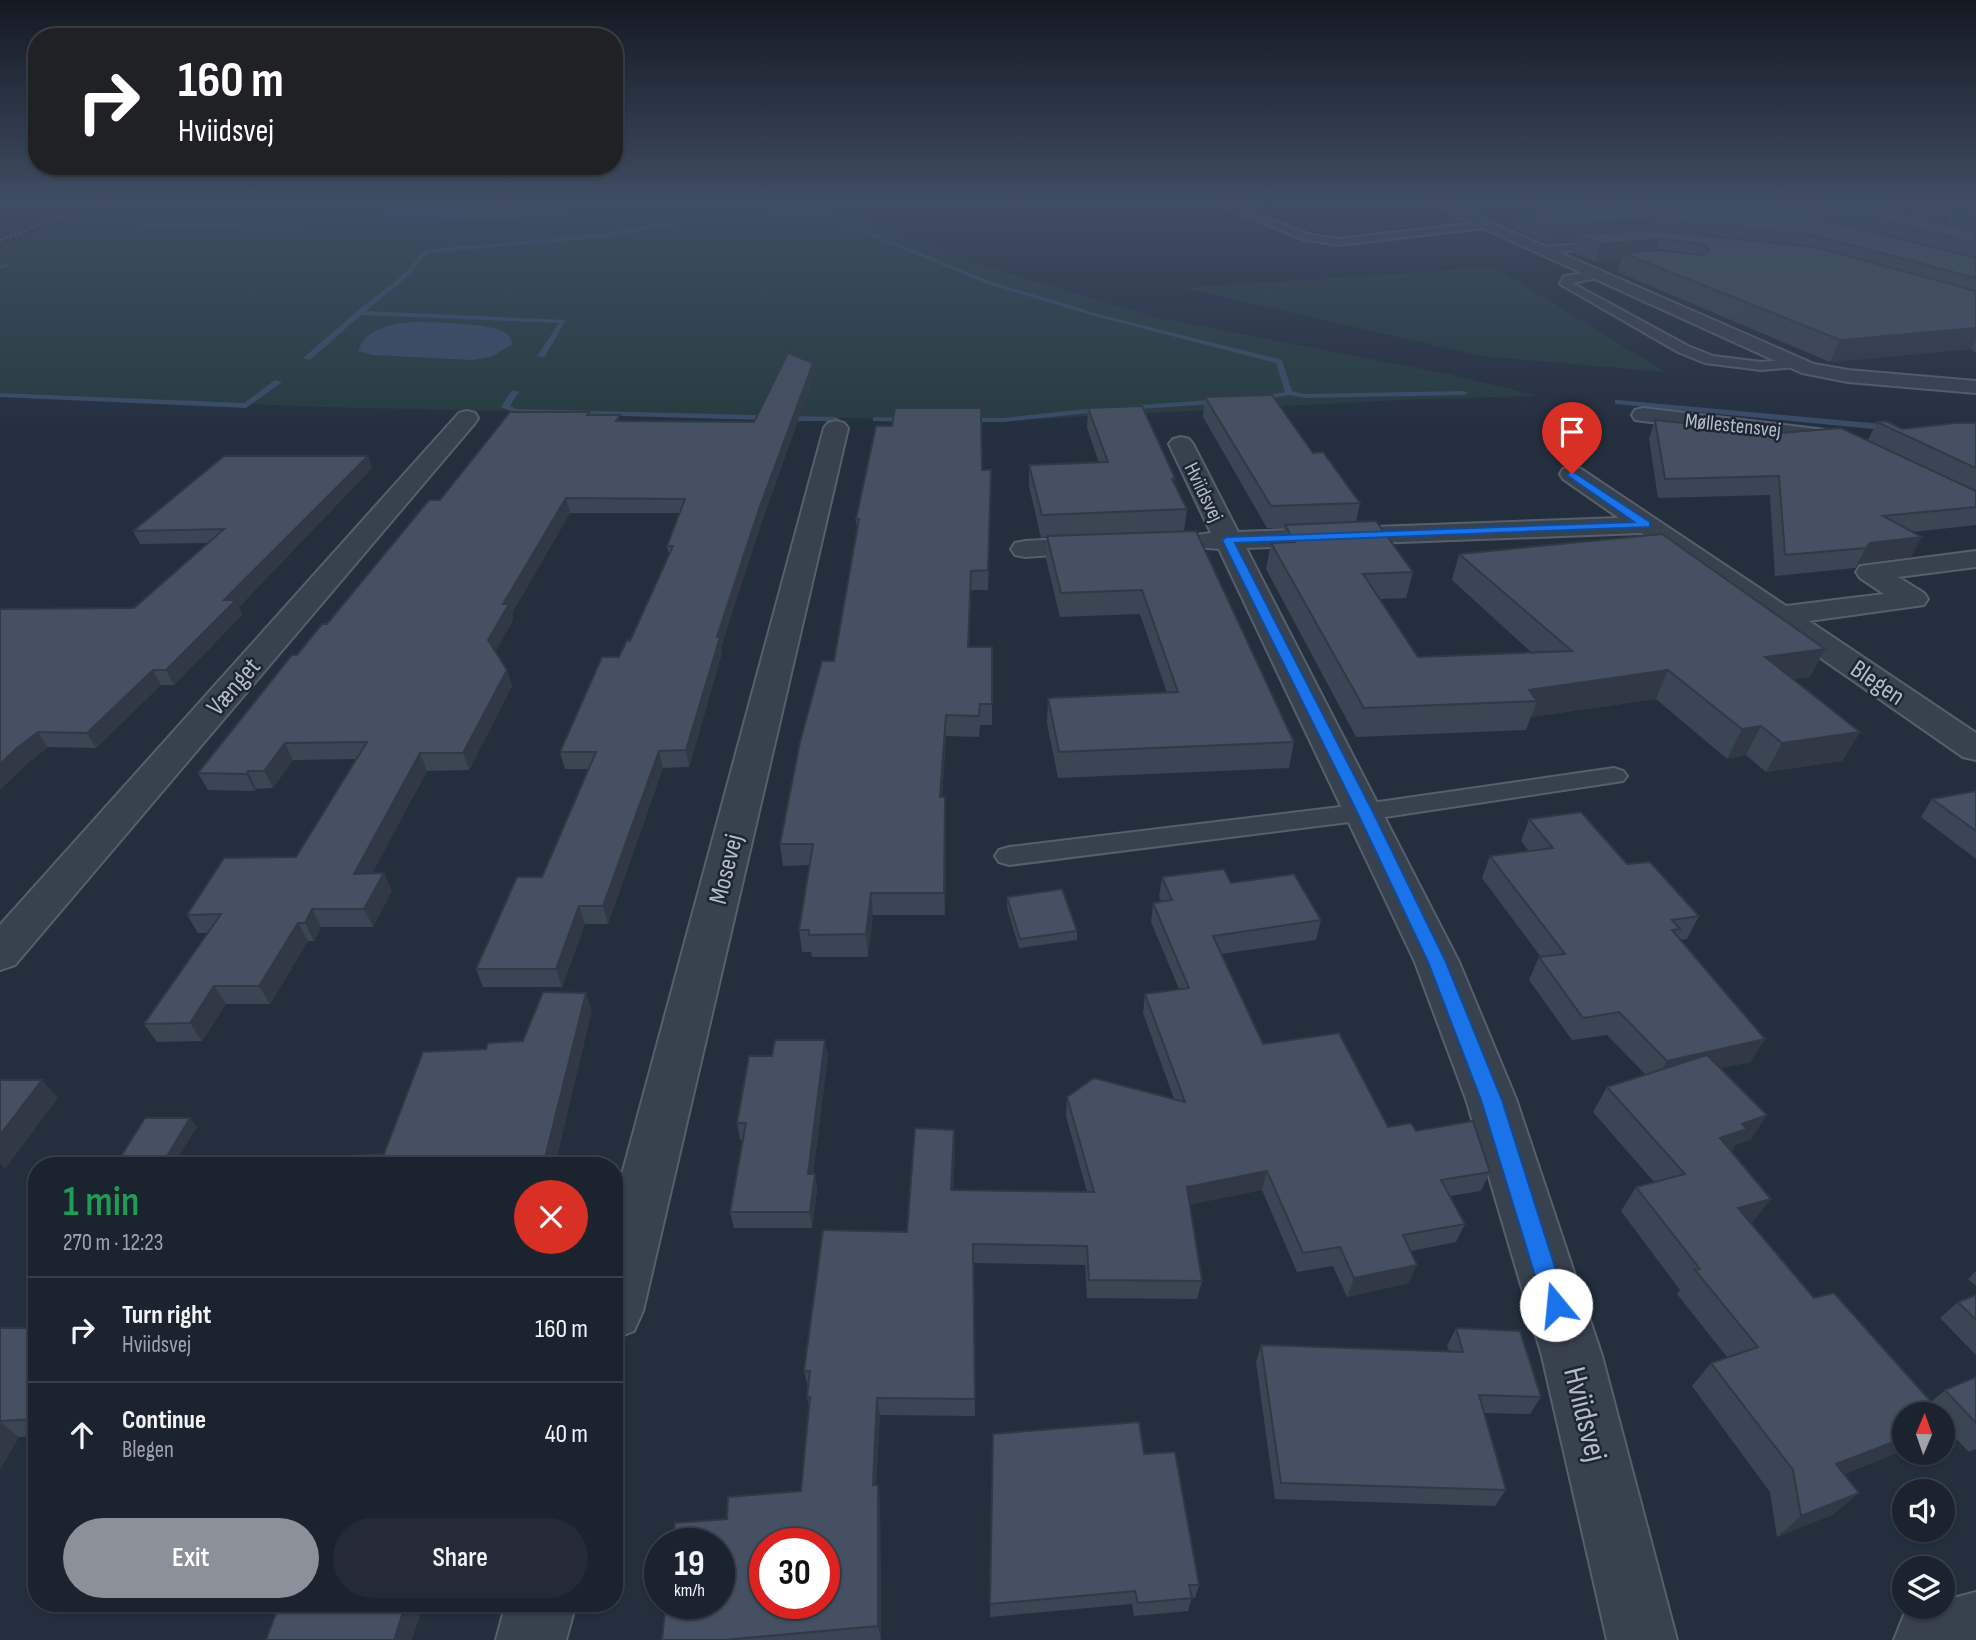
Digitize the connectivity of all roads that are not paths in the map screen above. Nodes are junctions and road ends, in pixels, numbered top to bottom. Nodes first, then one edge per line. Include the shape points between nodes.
1 (1569, 279) edge
2 (1614, 279) edge
3 (1796, 363) junction
4 (1976, 387) edge
5 (1643, 415) dead end
6 (467, 418) dead end
7 (836, 428) dead end
8 (1181, 444) dead end
9 (1863, 449) edge
10 (1572, 474) dead end
11 (1646, 525) junction
12 (1227, 540) junction
13 (1174, 542) edge
14 (1120, 545) edge
15 (1025, 548) dead end
16 (1976, 559) edge
17 (1781, 616) junction
18 (1976, 749) edge
19 (1614, 776) dead end
20 (1365, 812) junction
21 (1009, 856) dead end
22 (0, 954) edge
23 (623, 1275) edge
24 (539, 1612) edge
25 (1976, 1627) edge
26 (531, 1640) edge
27 (1642, 1640) edge
28 (1929, 1640) edge

1 - 3 lane via 1566,284 1710,360 1742,365
2 - 3 street
3 - 4 street via 1848,376
5 - 9 street, Møllestensvej via 1838,437
6 - 22 street, Vænget
7 - 23 street, Mosevej
8 - 12 street, Hviidsvej
10 - 11 street, Blegen
11 - 12 street, Hviidsvej
11 - 17 street, Blegen
12 - 13 street, Hviidsvej
12 - 20 street, Hviidsvej
14 - 15 street
16 - 17 street via 1870,572 1913,599
17 - 18 street, Blegen
19 - 20 lane
20 - 21 lane
20 - 27 street, Hviidsvej via 1437,962 1491,1100 1572,1356
24 - 26 street
25 - 28 street

